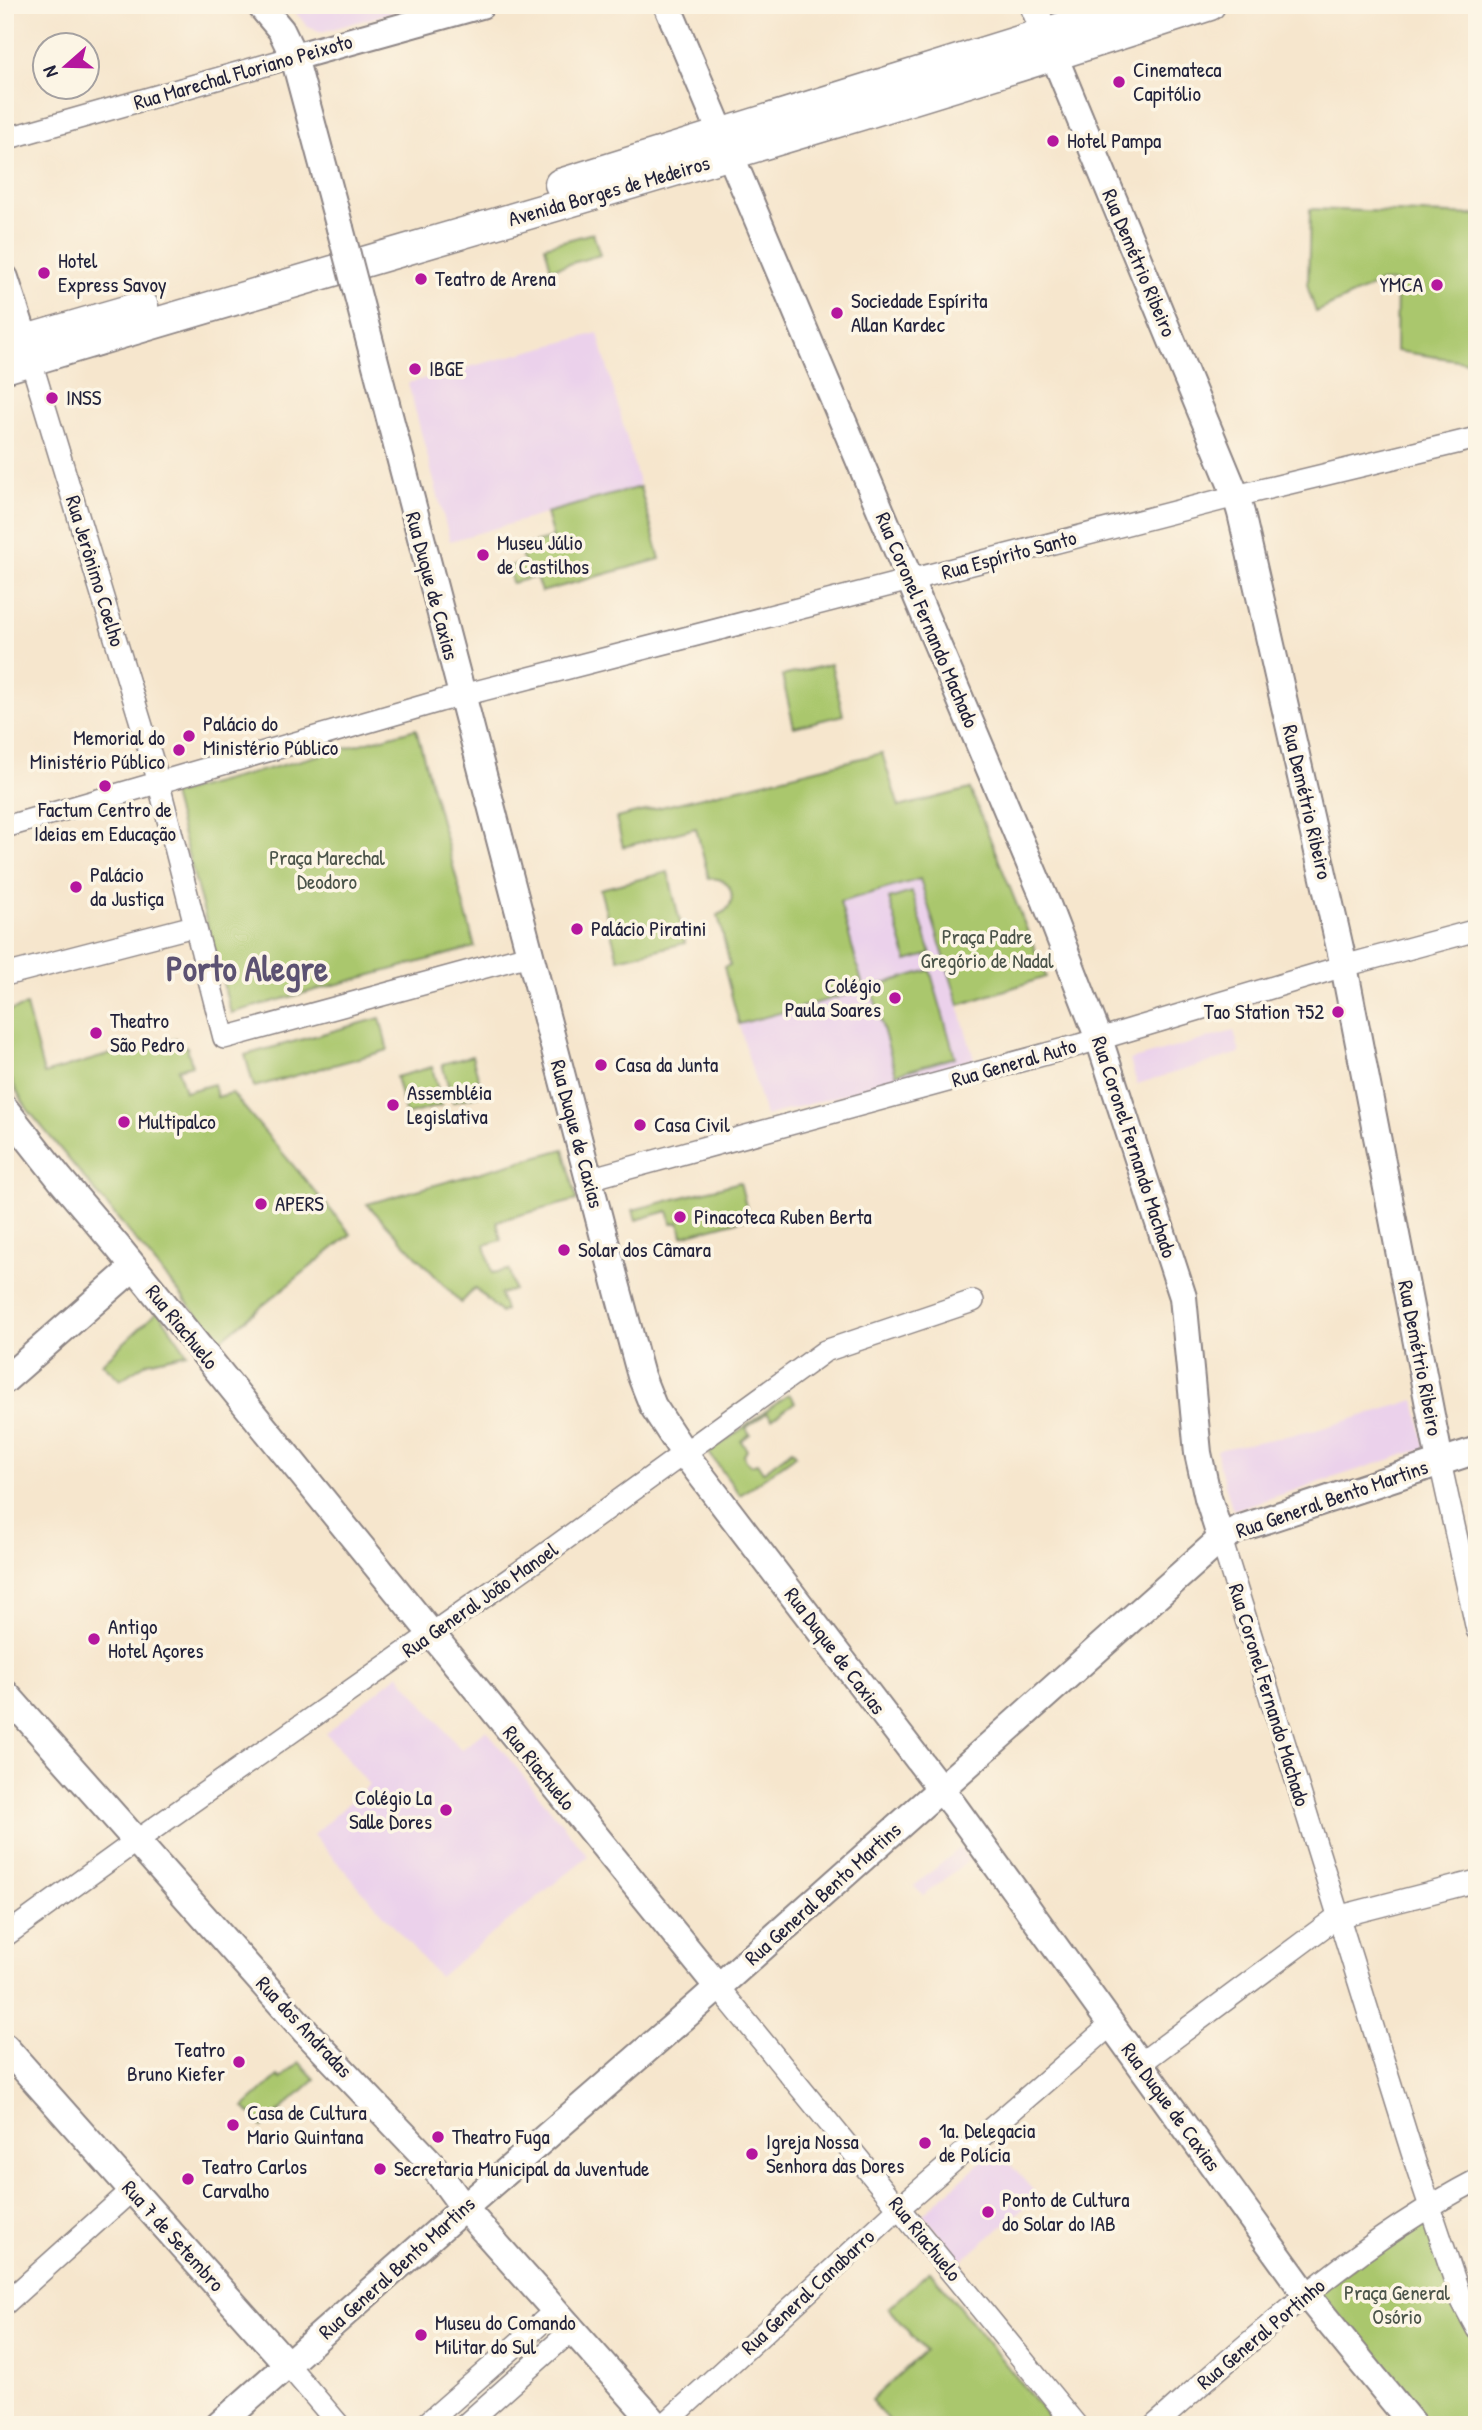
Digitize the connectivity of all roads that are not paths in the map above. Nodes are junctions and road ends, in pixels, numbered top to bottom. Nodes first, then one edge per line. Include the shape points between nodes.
1 (260, 5) edge
2 (481, 5) edge
3 (667, 5) edge
4 (1033, 5) edge
5 (1135, 5) edge
6 (1210, 5) edge
7 (1049, 46) junction
8 (294, 57) junction
9 (5, 139) edge
10 (727, 144) junction
11 (5, 278) edge
12 (17, 354) edge
13 (1477, 438) edge
14 (1236, 496) junction
15 (909, 581) junction
16 (461, 696) junction
17 (157, 782) junction
18 (5, 827) edge
19 (194, 926) junction
20 (1477, 930) edge
21 (529, 955) junction
22 (1344, 966) junction
23 (5, 975) edge
24 (1099, 1039) junction
25 (5, 1109) edge
26 (589, 1179) junction
27 (134, 1267) junction
28 (974, 1301) dead end
29 (5, 1380) edge
30 (1477, 1450) edge
31 (684, 1453) junction
32 (1440, 1462) junction
33 (1221, 1539) junction
34 (1477, 1630) edge
35 (431, 1635) junction
36 (5, 1693) edge
37 (941, 1789) junction
38 (136, 1841) junction
39 (1477, 1881) edge
40 (1338, 1917) junction
41 (5, 1936) edge
42 (718, 1987) junction
43 (1112, 2024) junction
44 (5, 2048) edge
45 (1140, 2063) junction
46 (1477, 2180) edge
47 (132, 2190) junction
48 (1431, 2204) junction
49 (464, 2207) junction
50 (900, 2208) junction
51 (1305, 2293) junction
52 (5, 2304) edge
53 (565, 2319) junction
54 (1477, 2329) edge
55 (288, 2365) junction
56 (465, 2390) junction
57 (482, 2410) junction
58 (219, 2425) edge
59 (339, 2425) edge
60 (425, 2425) edge
61 (465, 2425) edge
62 (657, 2425) edge
63 (664, 2425) edge
64 (1076, 2425) edge
65 (1154, 2425) edge
66 (1413, 2425) edge

1 - 8 street, Rua Duque de Caxias via 281,30
2 - 8 street, Rua Marechal Floriano Peixoto
3 - 10 street, Rua Coronel Fernando Machado
4 - 7 street, Rua Demétrio Ribeiro
5 - 7 main road, Avenida Borges de Medeiros
6 - 7 main road, Avenida Borges de Medeiros
7 - 10 main road, Avenida Borges de Medeiros
7 - 14 street, Rua Demétrio Ribeiro
8 - 9 street, Rua Marechal Floriano Peixoto
8 - 16 street, Rua Duque de Caxias, bridge
10 - 12 main road, Avenida Borges de Medeiros via 340,250
10 - 15 street, Rua Coronel Fernando Machado
11 - 12 street, Rua Jerônimo Coelho
12 - 17 street, Rua Jerônimo Coelho
13 - 14 street, Rua Espírito Santo
14 - 15 street, Rua Espírito Santo
14 - 22 street, Rua Demétrio Ribeiro
15 - 16 street, Rua Espírito Santo
15 - 24 street, Rua Coronel Fernando Machado via 1046,902
16 - 17 street
16 - 21 street, Rua Duque de Caxias
17 - 18 street
17 - 19 street
19 - 21 street via 224,1038
19 - 23 street
20 - 22 street, Rua General Auto
21 - 26 street, Rua Duque de Caxias
22 - 24 street, Rua General Auto
22 - 32 street, Rua Demétrio Ribeiro
24 - 26 street, Rua General Auto
24 - 33 street, Rua Coronel Fernando Machado via 1182,1297 1198,1453
25 - 27 street, Rua Riachuelo
26 - 31 street, Rua Duque de Caxias via 640,1376 662,1422
27 - 29 street
27 - 35 street, Rua Riachuelo
28 - 31 street, Rua General João Manoel via 825,1351
30 - 32 street, Rua General Bento Martins
31 - 35 street, Rua General João Manoel
31 - 37 street, Rua Duque de Caxias
32 - 33 street, Rua General Bento Martins via 1238,1529
32 - 34 street, Rua Demétrio Ribeiro
33 - 37 street, Rua General Bento Martins
33 - 40 street, Rua Coronel Fernando Machado
35 - 38 street, Rua General João Manoel
35 - 42 street, Rua Riachuelo
36 - 38 street, Rua dos Andradas
37 - 42 street, Rua General Bento Martins
37 - 43 street, Rua Duque de Caxias
38 - 41 street, Rua General João Manoel
38 - 49 street, Rua dos Andradas via 306,2032 431,2163
39 - 40 street
40 - 45 street
40 - 48 street, Rua Coronel Fernando Machado
42 - 49 street, Rua General Bento Martins
42 - 50 street, Rua Riachuelo
43 - 45 street, Rua Duque de Caxias
43 - 50 street, Rua General Canabarro
44 - 47 street, Rua 7 de Setembro
45 - 51 street, Rua Duque de Caxias
46 - 48 street, Rua General Portinho
47 - 52 street
47 - 55 street, Rua 7 de Setembro
48 - 51 street, Rua General Portinho
48 - 54 street, Rua Coronel Fernando Machado via 1461,2299
49 - 53 street, Rua dos Andradas
49 - 55 street, Rua General Bento Martins
50 - 63 street, Rua General Canabarro
50 - 64 street, Rua Riachuelo
51 - 65 street, Rua General Portinho
51 - 66 street, Rua Duque de Caxias
53 - 56 street
53 - 57 street
53 - 62 street, Rua dos Andradas
55 - 58 street, Rua General Bento Martins
55 - 59 street, Rua 7 de Setembro
56 - 57 street
56 - 60 street
57 - 61 street

